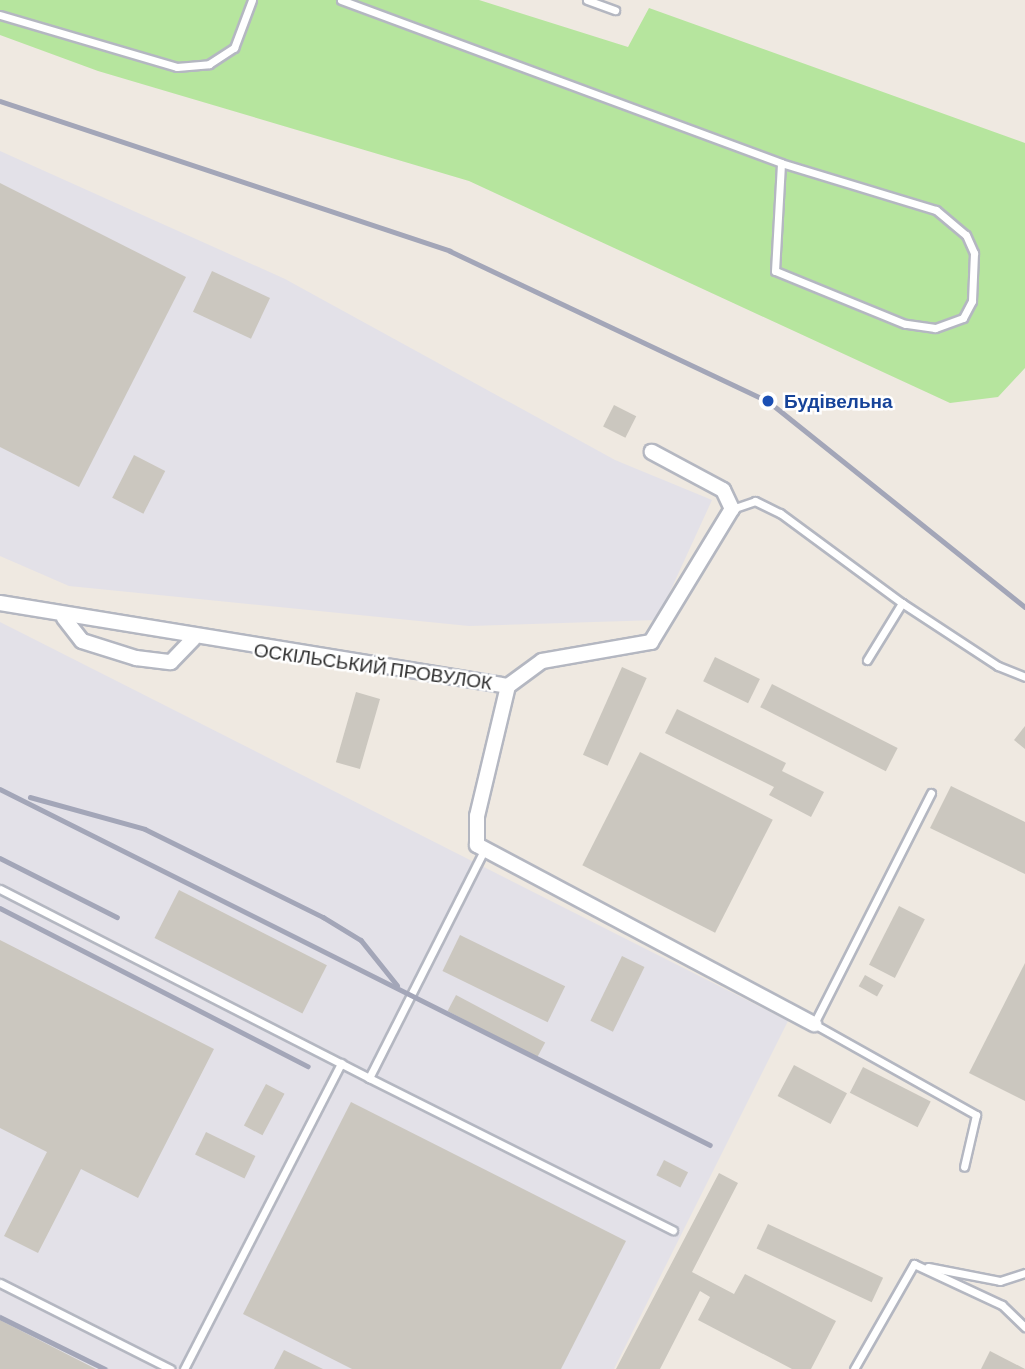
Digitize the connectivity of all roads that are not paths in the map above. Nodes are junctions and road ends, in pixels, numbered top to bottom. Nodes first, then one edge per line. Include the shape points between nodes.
1 (252, 0) edge
2 (341, 0) edge
3 (587, 0) edge
4 (615, 10) dead end
5 (0, 15) edge
6 (781, 163) junction
7 (652, 452) dead end
8 (732, 509) junction
9 (902, 603) junction
10 (1, 606) edge
11 (64, 618) junction
12 (193, 639) junction
13 (867, 660) dead end
14 (1025, 677) edge
15 (508, 686) junction
16 (931, 793) dead end
17 (484, 850) junction
18 (0, 889) edge
19 (814, 1024) junction
20 (341, 1063) junction
21 (369, 1078) junction
22 (964, 1167) dead end
23 (673, 1230) dead end
24 (914, 1264) junction
25 (1025, 1273) edge
26 (0, 1283) edge
27 (1025, 1327) edge
28 (170, 1369) edge
29 (184, 1369) edge
30 (854, 1369) edge

1 - 5 lane via 234,48 209,64 177,67
2 - 6 lane
3 - 4 lane
6 - 6 lane via 952,220 974,253 972,301 963,318 935,328 905,324 775,271
7 - 8 street via 723,490
8 - 9 lane via 755,501 780,513
8 - 15 street, ОСКІЛЬСЬКИЙ ПРОВУЛОК via 651,642 542,661
9 - 13 lane
9 - 14 lane via 998,666
10 - 11 street, ОСКІЛЬСЬКИЙ ПРОВУЛОК
11 - 12 street, ОСКІЛЬСЬКИЙ ПРОВУЛОК
11 - 12 street via 82,641 136,658 171,662
12 - 15 street, ОСКІЛЬСЬКИЙ ПРОВУЛОК
15 - 17 street via 477,816 477,845
16 - 19 lane
17 - 19 street
17 - 21 lane
18 - 20 lane
19 - 22 lane via 976,1115
20 - 21 lane
20 - 29 lane
21 - 23 lane
24 - 25 lane via 1000,1281
24 - 27 lane via 1002,1305
24 - 30 lane
26 - 28 lane

